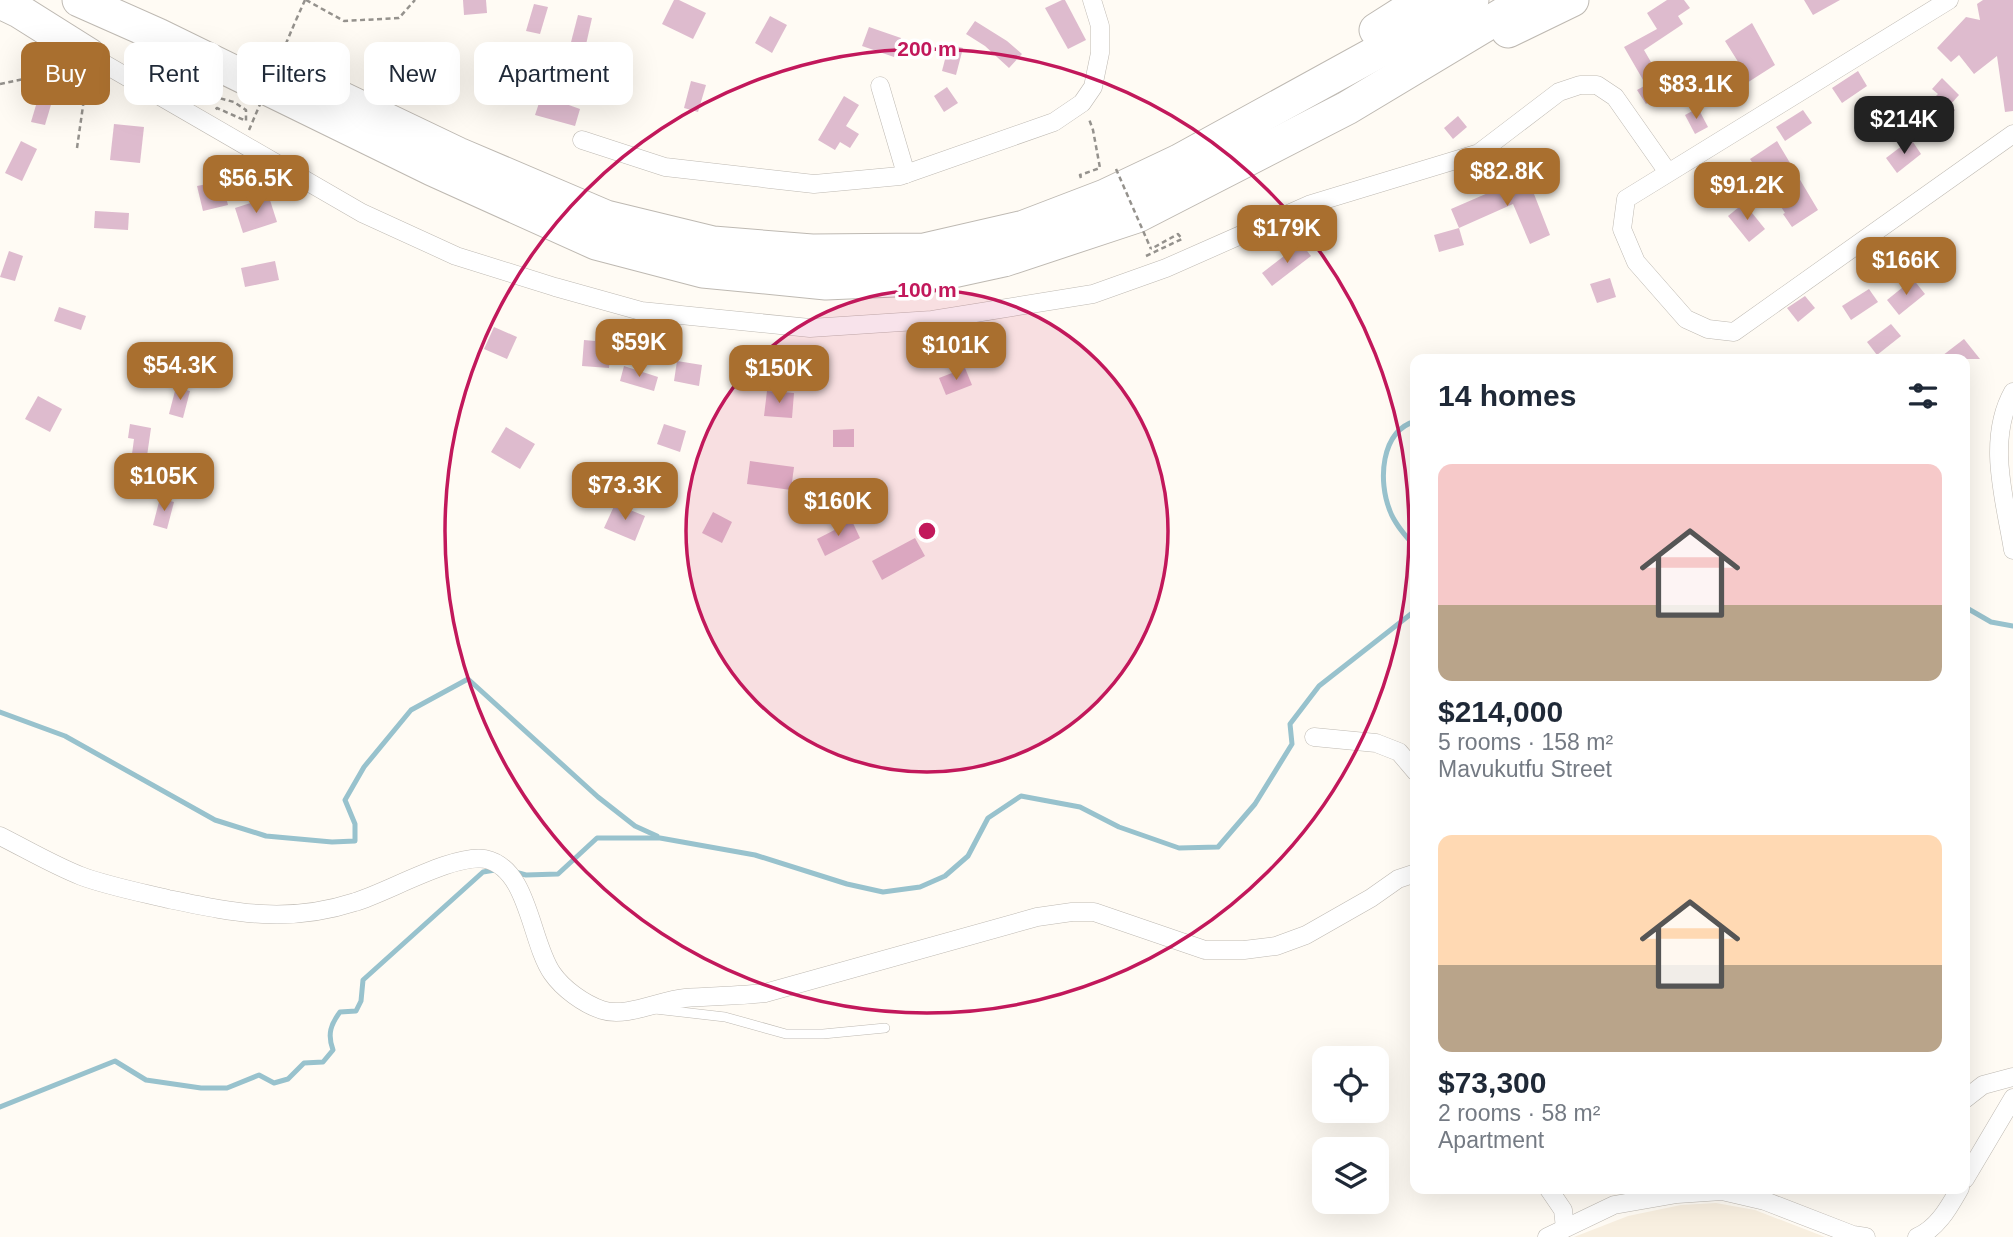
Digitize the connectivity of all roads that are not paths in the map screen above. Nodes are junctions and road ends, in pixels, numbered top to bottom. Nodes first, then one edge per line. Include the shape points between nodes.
1 (79, 0) edge
2 (133, 0) edge
3 (1092, 0) edge
4 (1423, 0) edge
5 (1472, 0) edge
6 (1527, 0) edge
7 (1572, 0) edge
8 (1948, 0) edge
9 (0, 2) edge
10 (69, 42) edge
11 (110, 67) edge
12 (880, 86) dead end
13 (1347, 108) junction
14 (2013, 134) edge
15 (582, 140) dead end
16 (1179, 161) junction
17 (1667, 171) junction
18 (906, 174) junction
19 (2013, 392) edge
20 (2013, 550) edge
21 (1314, 737) dead end
22 (1410, 765) edge
23 (0, 836) edge
24 (1410, 875) edge
25 (643, 1007) junction
26 (885, 1028) dead end
27 (2013, 1077) edge
28 (1970, 1095) edge
29 (2013, 1098) edge
30 (1970, 1171) edge
31 (1552, 1194) edge
32 (1677, 1194) edge
33 (1734, 1194) edge
34 (1956, 1194) edge
35 (1565, 1228) junction
36 (1547, 1237) edge
37 (1866, 1237) edge
38 (1917, 1237) edge

1 - 13 highway via 596,243 703,271 826,283 917,279 1004,260 1137,216
2 - 16 highway via 458,154 606,217 713,243 812,251 924,250 1024,227
3 - 18 street via 1100,26 1100,53 1093,87 1083,103 1054,122
4 - 16 highway
5 - 16 highway
6 - 13 highway
7 - 13 highway
8 - 17 street
9 - 10 highway
11 - 17 street via 362,214 456,257 641,311 810,328 932,320 1093,294 1166,268 1311,204 1479,153 1559,92 1580,85 1597,85 1615,97
12 - 18 street
14 - 17 street via 1734,332 1708,329 1686,319 1636,262 1622,229 1626,199
15 - 18 street via 665,167 814,184
19 - 20 street via 2000,434 1998,460
21 - 22 street via 1377,743 1399,752
23 - 25 street via 80,876 265,916 301,915 356,902 461,861 487,859 511,876 541,953 570,993 603,1011
24 - 25 street via 1331,922 1276,946 1205,950 1094,912 1072,912 1037,917 765,993 683,998
25 - 26 lane via 725,1017 786,1034
27 - 28 street via 1983,1085
29 - 30 street
31 - 35 street via 1563,1210
32 - 35 street via 1614,1205
33 - 37 street
34 - 38 street via 1930,1232
35 - 36 street

